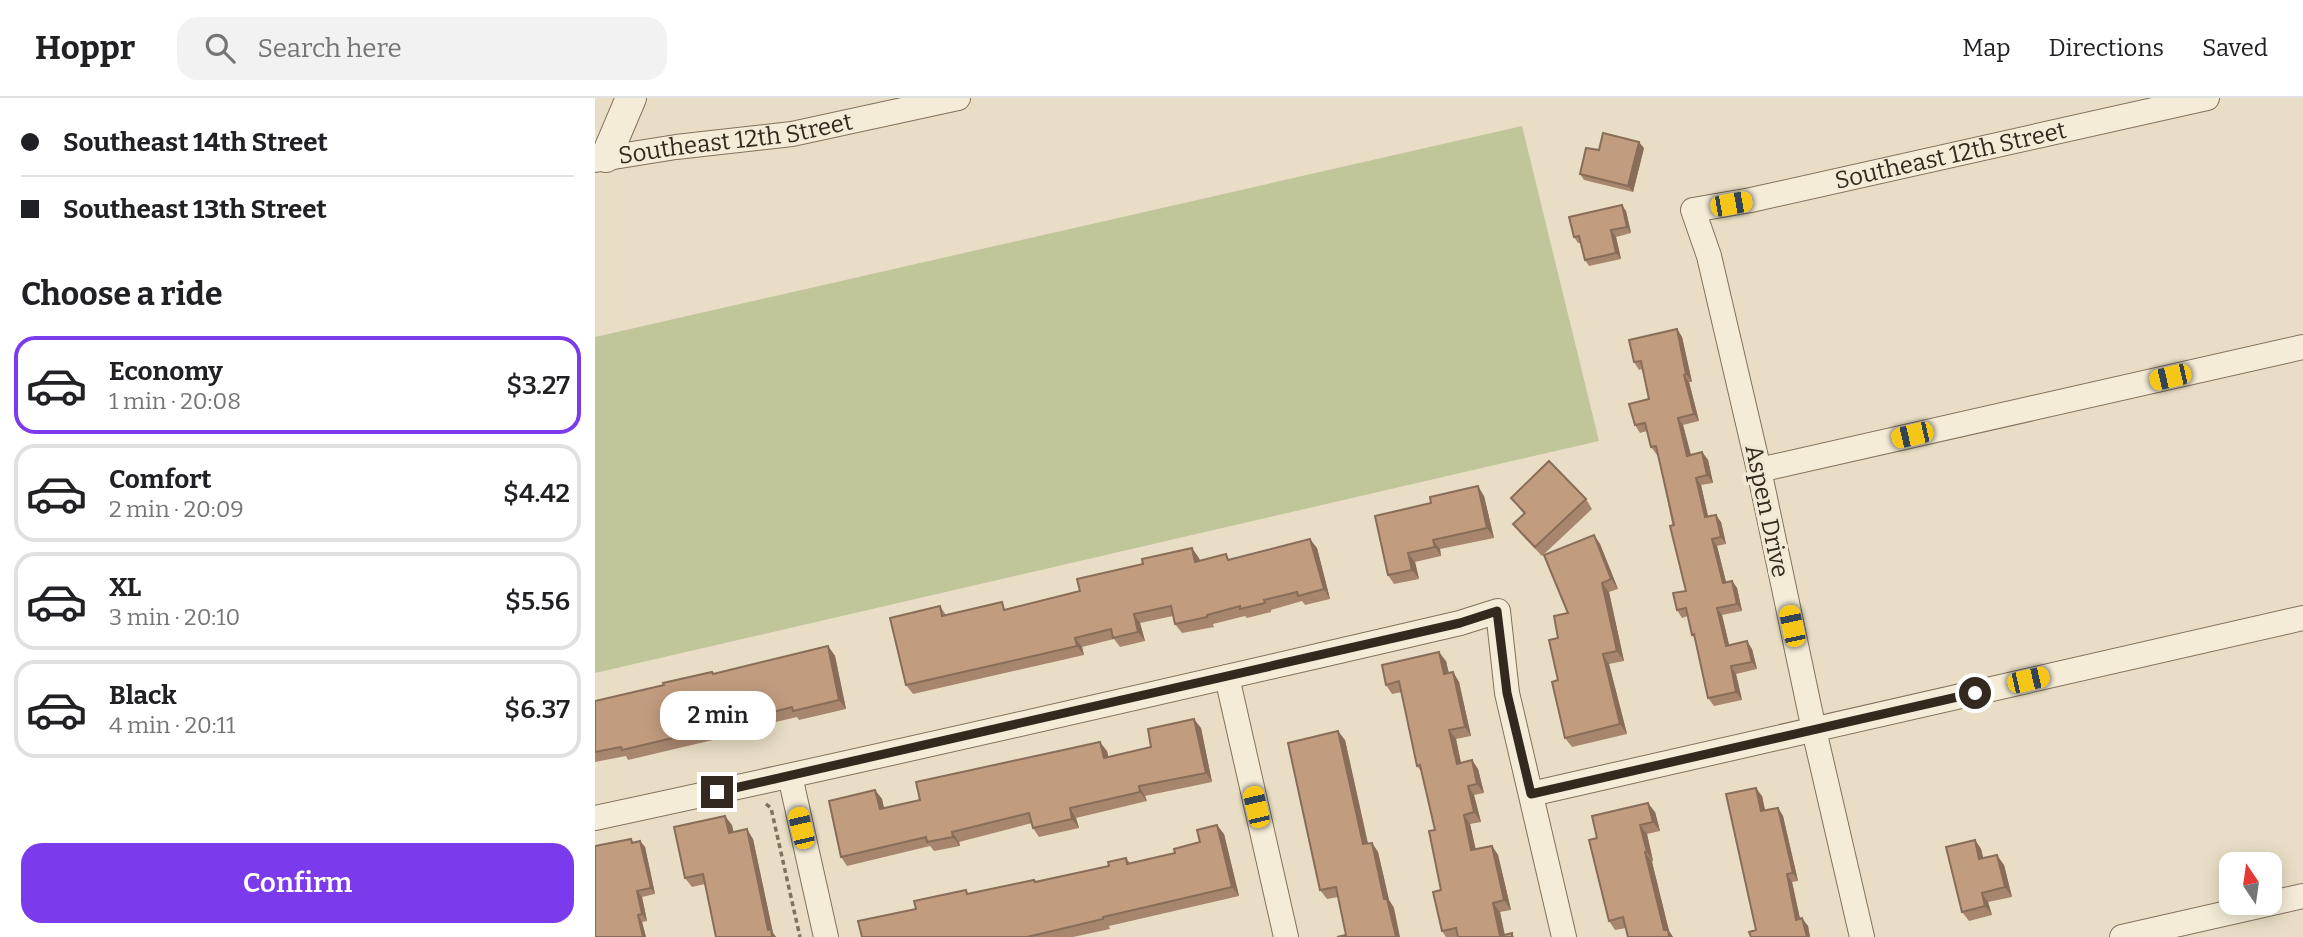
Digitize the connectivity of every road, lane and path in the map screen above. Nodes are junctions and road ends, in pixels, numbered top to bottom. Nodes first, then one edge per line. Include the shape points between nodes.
1 (631, 98) edge
2 (958, 98) edge
3 (2207, 98) edge
4 (601, 159) edge
5 (1693, 210) joint
6 (2303, 347) edge
7 (1759, 470) junction
8 (2303, 618) edge
9 (1227, 677) junction
10 (1814, 730) junction
11 (790, 776) junction
12 (1531, 794) junction
13 (760, 802) dead end
14 (595, 818) edge
15 (2303, 896) edge
16 (800, 937) edge
17 (826, 937) edge
18 (1286, 937) edge
19 (1564, 937) edge
20 (1862, 937) edge
21 (2122, 937) edge

1 - 4 street
2 - 4 street, Southeast 12th Street via 792,134
3 - 5 street, Southeast 12th Street
5 - 7 street, Aspen Drive via 1709,256
6 - 7 street
7 - 10 street, Aspen Drive
8 - 10 street
9 - 11 street
9 - 12 street via 1497,611 1507,693
9 - 18 street
10 - 12 street
10 - 20 street, Aspen Drive
11 - 14 street
11 - 17 street
12 - 19 street
13 - 16 path via 771,808
15 - 21 street

